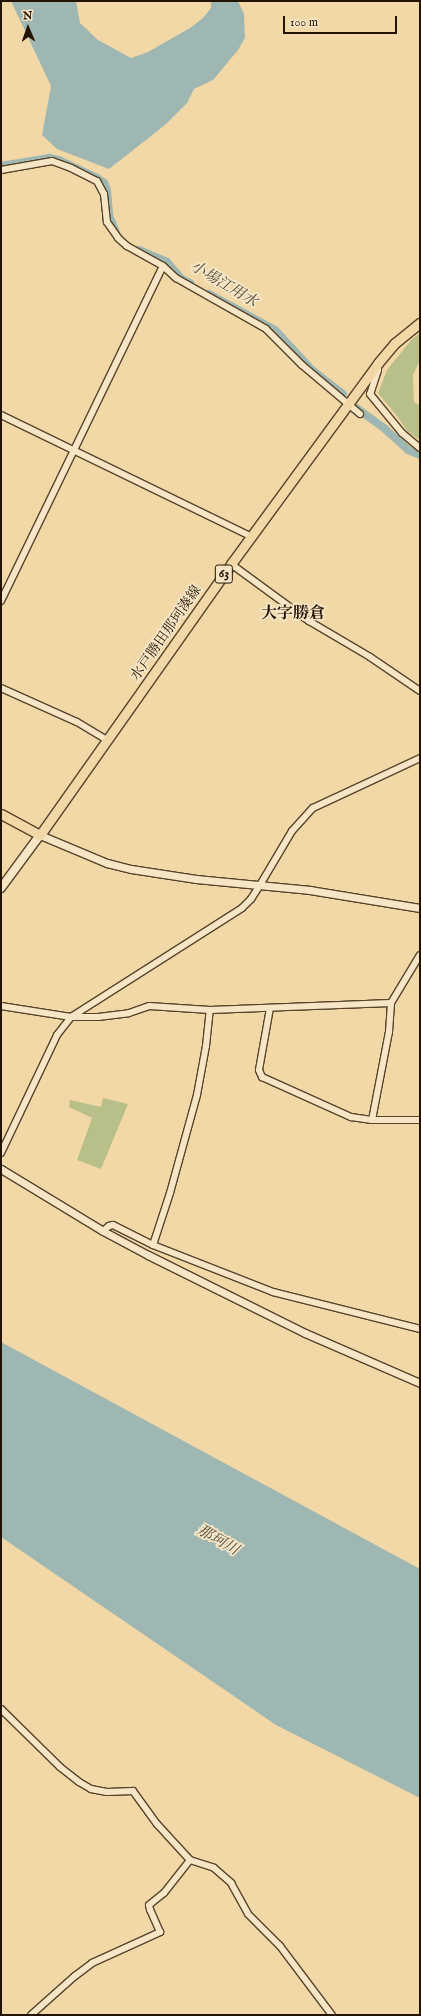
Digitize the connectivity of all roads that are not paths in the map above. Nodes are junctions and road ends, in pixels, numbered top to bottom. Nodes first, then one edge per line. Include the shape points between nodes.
1 (1, 170) edge
2 (163, 266) junction
3 (420, 323) edge
4 (378, 363) junction
5 (347, 404) junction
6 (360, 414) dead end
7 (1, 415) edge
8 (420, 448) edge
9 (74, 450) junction
10 (252, 537) junction
11 (232, 564) junction
12 (1, 601) edge
13 (1, 688) edge
14 (420, 691) edge
15 (107, 740) junction
16 (420, 758) edge
17 (1, 814) edge
18 (40, 835) junction
19 (260, 885) junction
20 (1, 888) edge
21 (420, 908) edge
22 (420, 955) edge
23 (391, 1003) junction
24 (1, 1006) edge
25 (270, 1008) junction
26 (210, 1010) junction
27 (71, 1017) junction
28 (372, 1120) junction
29 (420, 1120) edge
30 (1, 1153) edge
31 (1, 1169) edge
32 (103, 1231) junction
33 (153, 1244) junction
34 (420, 1329) edge
35 (420, 1383) edge
36 (1, 1709) edge
37 (190, 1860) junction
38 (31, 2015) edge
39 (332, 2015) edge

1 - 2 street via 52,161 89,176 102,188 107,222 113,232 127,246
2 - 5 street via 176,278 266,329
2 - 9 street
3 - 4 main road, 水戸勝田那珂湊線 / 63 via 395,343
4 - 5 main road, 水戸勝田那珂湊線 / 63
4 - 8 street via 370,394 402,433
5 - 6 street
5 - 10 main road, 水戸勝田那珂湊線 / 63
7 - 9 street
9 - 10 street
9 - 12 street
10 - 11 main road, 水戸勝田那珂湊線 / 63
11 - 14 street via 309,621 370,657
11 - 15 main road, 水戸勝田那珂湊線 / 63
13 - 15 street via 77,722
15 - 18 main road, 水戸勝田那珂湊線 / 63
16 - 19 street via 313,808 292,831
17 - 18 main road
18 - 19 street via 101,860 131,869
18 - 20 main road
19 - 21 street via 310,890
19 - 27 street via 242,908
22 - 23 street
23 - 25 street
23 - 28 street via 389,1032
24 - 27 street
25 - 26 street
25 - 28 street via 259,1070 262,1077 351,1116
26 - 27 street via 149,1006 129,1013
26 - 33 street via 197,1095 170,1194
27 - 30 street via 54,1041
28 - 29 street
31 - 32 street
32 - 33 street via 113,1225
32 - 35 street via 298,1330
33 - 34 street via 273,1292
36 - 37 street via 60,1767 79,1782 91,1789 107,1792 133,1791 157,1824
37 - 38 street via 164,1893 149,1905 160,1932 92,1963
37 - 39 street via 214,1868 231,1883 248,1914 280,1946

